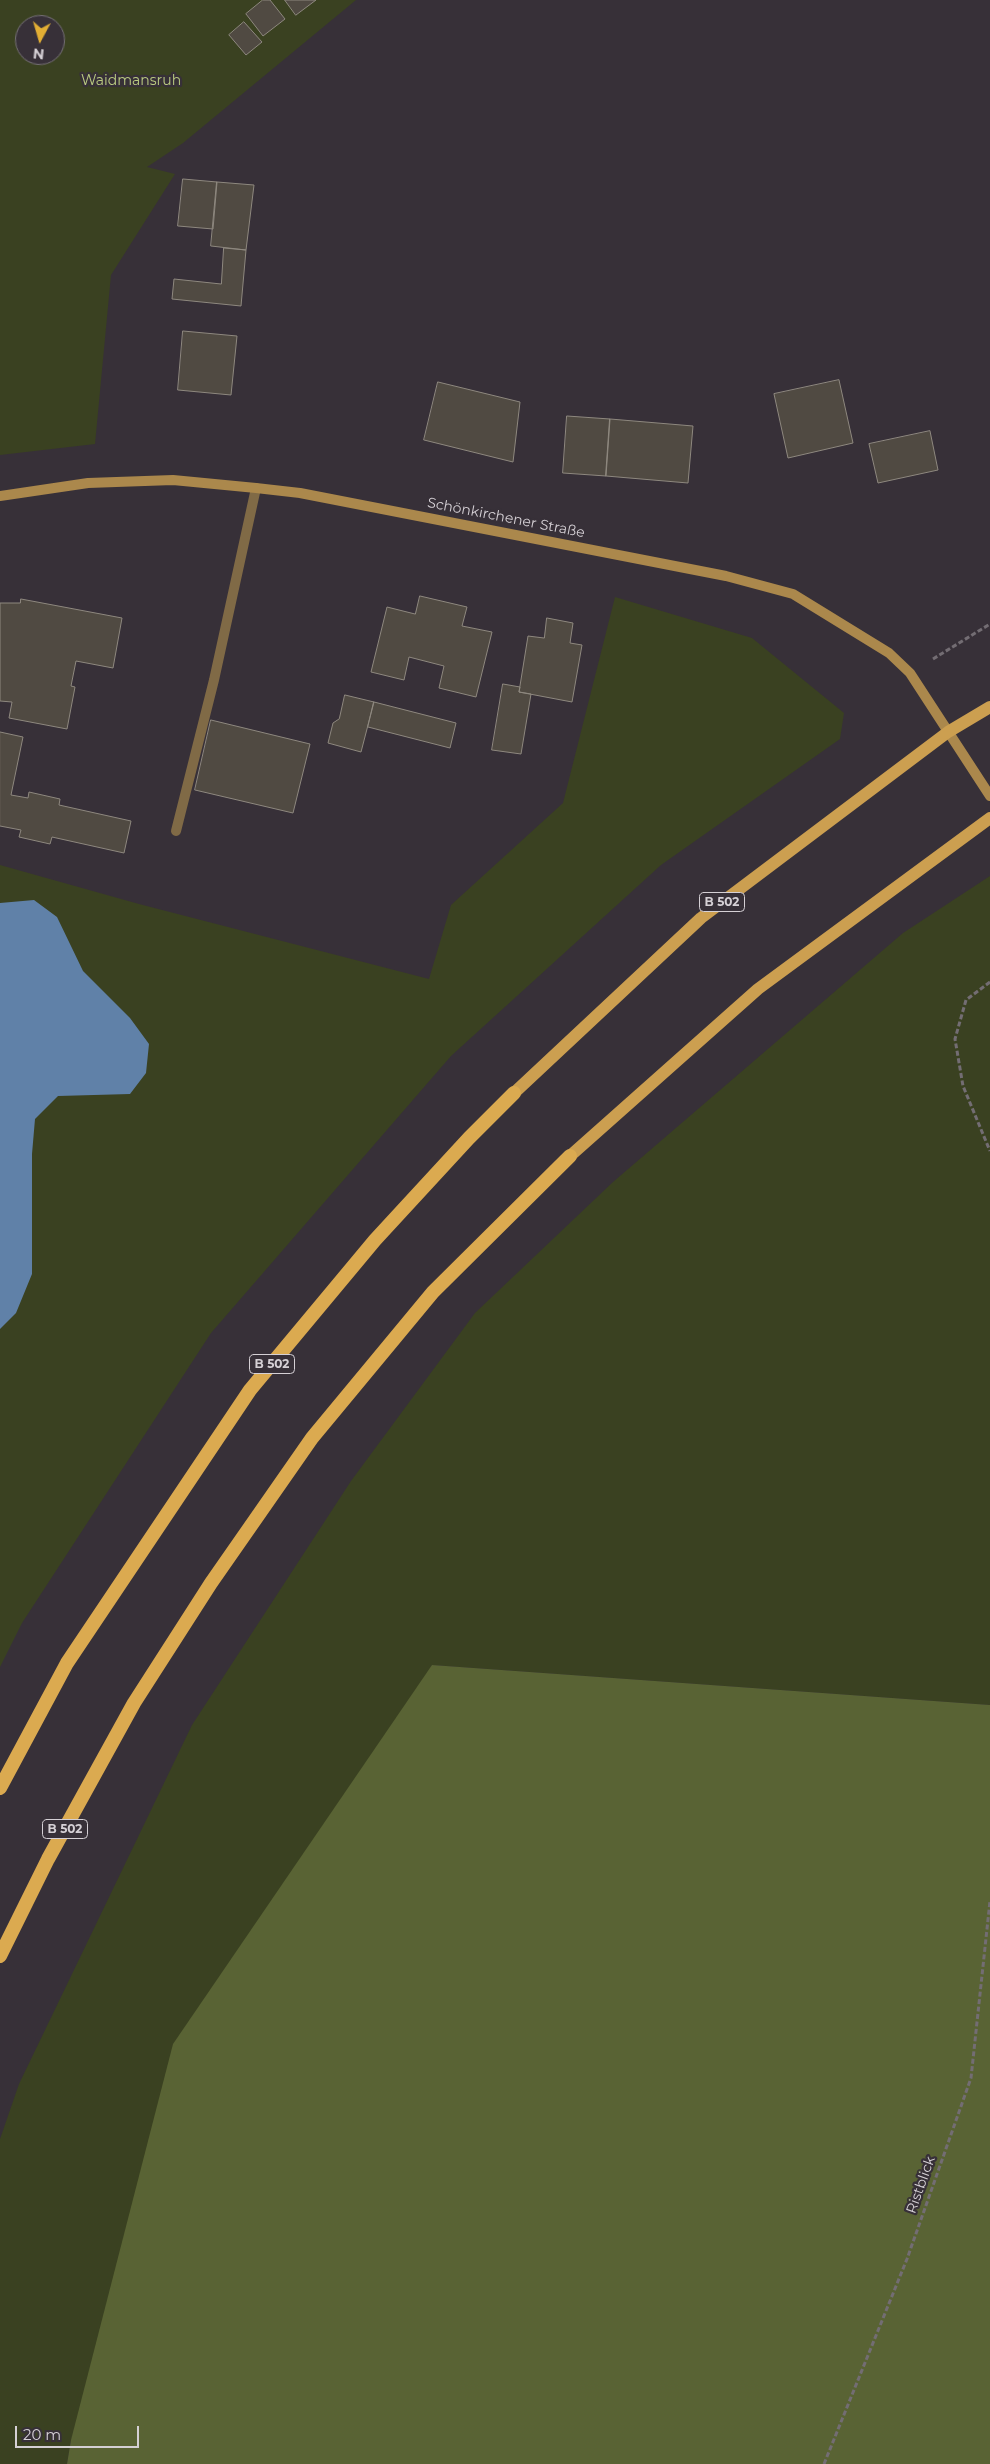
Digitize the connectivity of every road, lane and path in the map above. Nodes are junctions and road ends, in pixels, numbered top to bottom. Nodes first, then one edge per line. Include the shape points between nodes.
1 (256, 488) junction
2 (0, 496) edge
3 (990, 624) edge
4 (910, 673) junction
5 (990, 707) edge
6 (948, 732) junction
7 (990, 796) edge
8 (990, 818) edge
9 (176, 831) dead end
10 (990, 982) edge
11 (514, 1093) joint
12 (990, 1151) edge
13 (570, 1156) joint
14 (0, 1788) edge
15 (990, 1901) edge
16 (0, 1956) edge
17 (824, 2464) edge

1 - 2 main road, Schönkirchener Straße via 173,480 88,483
1 - 4 main road, Schönkirchener Straße via 300,493 708,572 794,594 889,652
1 - 9 lane via 214,680
3 - 4 path
4 - 6 main road, Schönkirchener Straße
5 - 6 main road, B 502
6 - 7 main road, Schönkirchener Straße
6 - 11 main road, B 502 via 701,918
8 - 13 main road, B 502 via 758,989
10 - 12 path via 966,1000 955,1039 963,1086
11 - 14 highway, B 502 via 375,1240 250,1390 67,1663
13 - 16 highway, B 502 via 434,1292 312,1438 211,1583 134,1704 48,1859
15 - 17 path, Ristblick via 971,2078 907,2258

